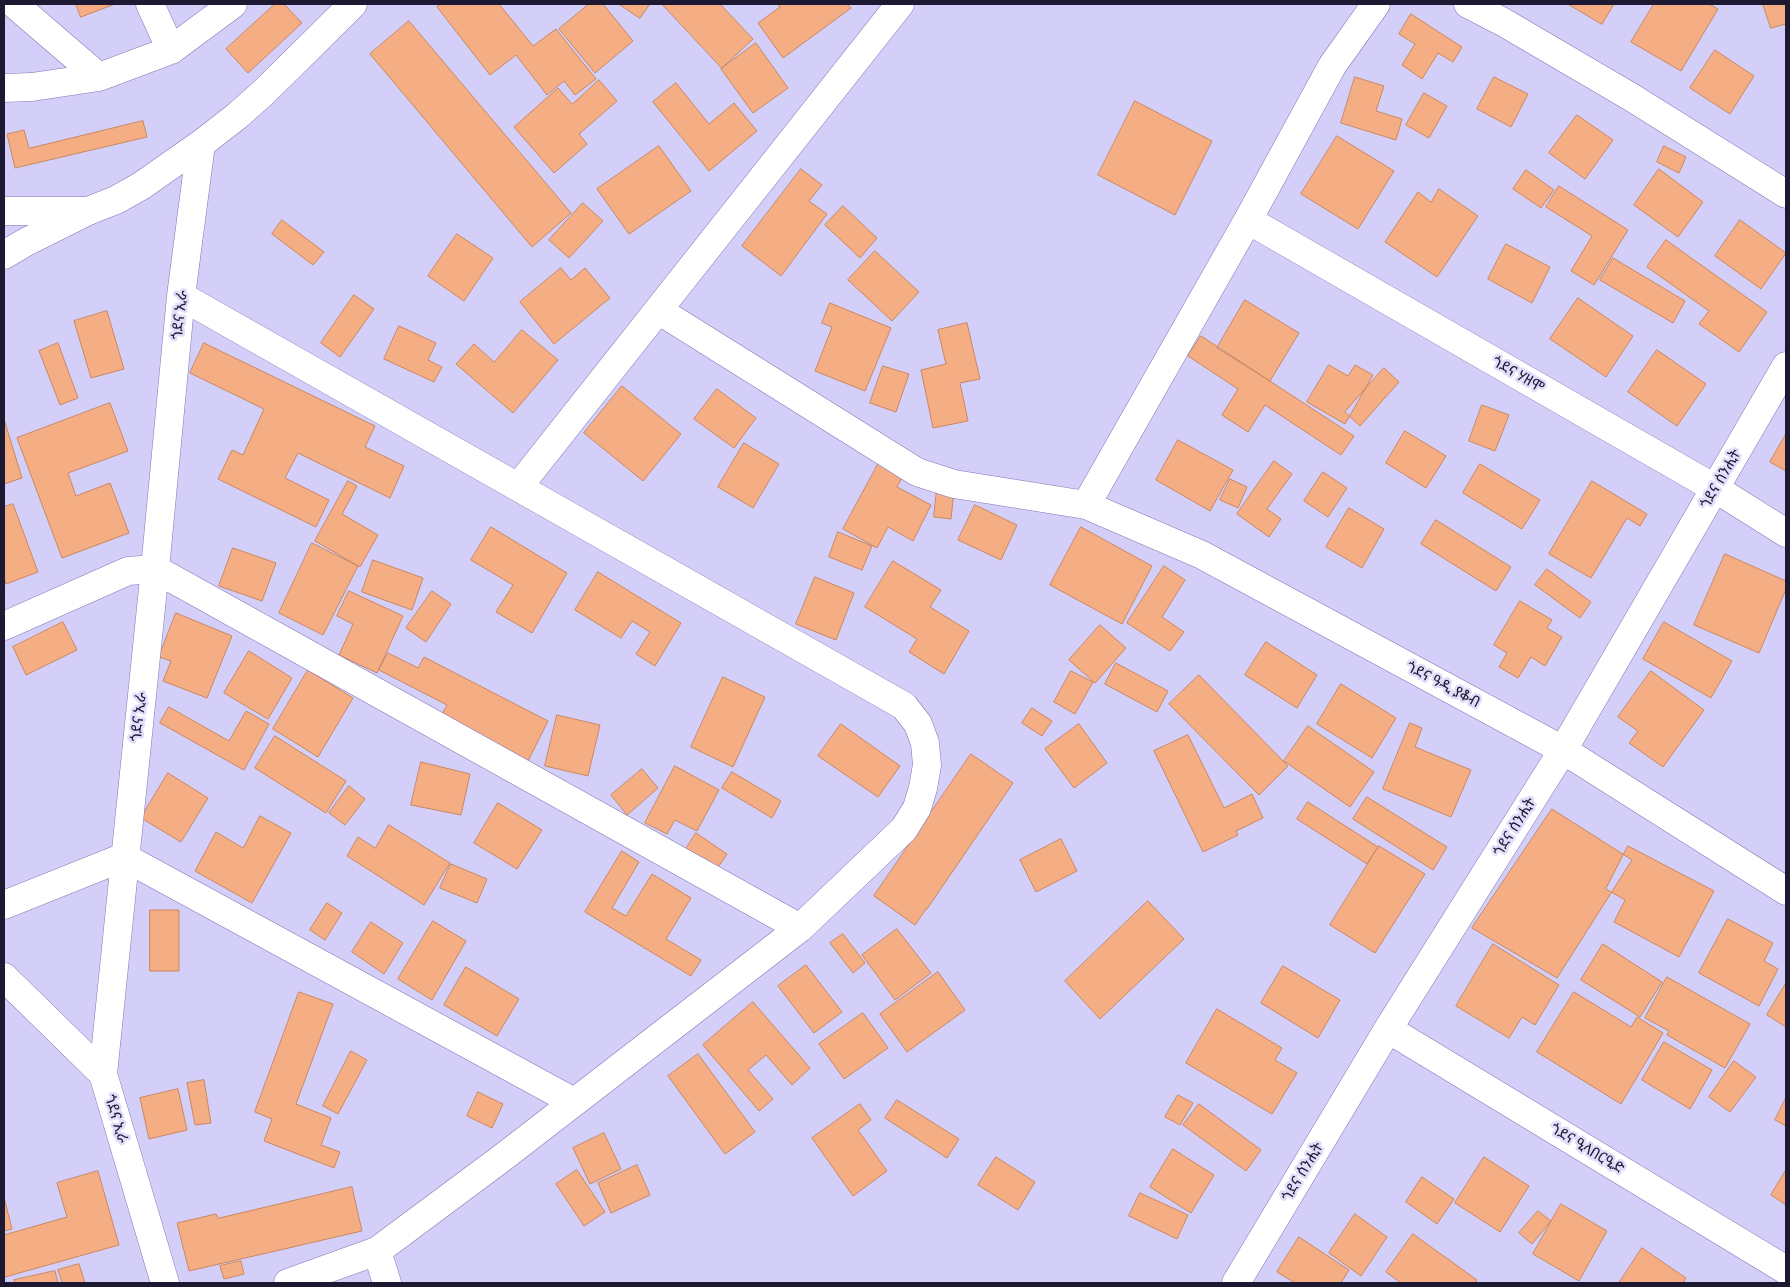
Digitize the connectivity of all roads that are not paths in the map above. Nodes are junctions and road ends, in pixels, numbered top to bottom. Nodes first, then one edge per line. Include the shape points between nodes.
1 (14, 4) edge
2 (150, 4) edge
3 (233, 4) edge
4 (353, 4) edge
5 (900, 4) edge
6 (1376, 4) edge
7 (1468, 4) edge
8 (171, 50) junction
9 (99, 77) junction
10 (4, 88) edge
11 (201, 144) junction
12 (1786, 194) edge
13 (88, 210) junction
14 (4, 211) edge
15 (1248, 220) junction
16 (4, 255) edge
17 (181, 296) junction
18 (658, 310) junction
19 (1786, 366) edge
20 (518, 486) junction
21 (1716, 489) junction
22 (1086, 505) junction
23 (1786, 533) edge
24 (155, 569) junction
25 (4, 626) edge
26 (1563, 750) junction
27 (124, 857) junction
28 (1786, 891) edge
29 (4, 905) edge
30 (800, 928) junction
31 (4, 977) edge
32 (1388, 1029) junction
33 (102, 1074) junction
34 (574, 1102) junction
35 (377, 1252) junction
36 (1786, 1270) edge
37 (165, 1283) edge
38 (288, 1283) edge
39 (387, 1283) edge
40 (1236, 1283) edge

1 - 9 street
2 - 8 street
3 - 8 street
4 - 11 street via 264,92
5 - 18 street
6 - 15 street via 1332,66
7 - 12 street via 1631,97
8 - 9 street
9 - 10 street
11 - 13 street via 141,186
11 - 17 street, ጎደና ኢራ
13 - 14 street
13 - 16 street
15 - 21 street, ጎደና ሃዘሞ
15 - 22 street
17 - 20 street
17 - 24 street, ጎደና ኢራ
18 - 20 street
18 - 22 street, ጎደና ዓዲ ያቆብ via 917,472 954,484
19 - 21 street, ጎደና ሰንሒት
20 - 30 street via 904,706 918,724 925,743 927,764 917,808 904,829
21 - 23 street, ጎደና ሃዘሞ
21 - 26 street, ጎደና ሰንሒት
22 - 26 street, ጎደና ዓዲ ያቆብ via 1202,555
24 - 25 street via 128,571
24 - 27 street, ጎደና ኢራ
24 - 30 street
26 - 28 street, ጎደና ዓዲ ያቆብ
26 - 32 street, ጎደና ሰንሒት
27 - 29 street
27 - 33 street, ጎደና ኢራ
27 - 34 street
30 - 34 street
31 - 33 street
32 - 36 street, ጎደና ዒላበርዒድ
32 - 40 street, ጎደና ሰንሒት
33 - 37 street, ጎደና ኢራ
34 - 35 street
35 - 38 street
35 - 39 street

